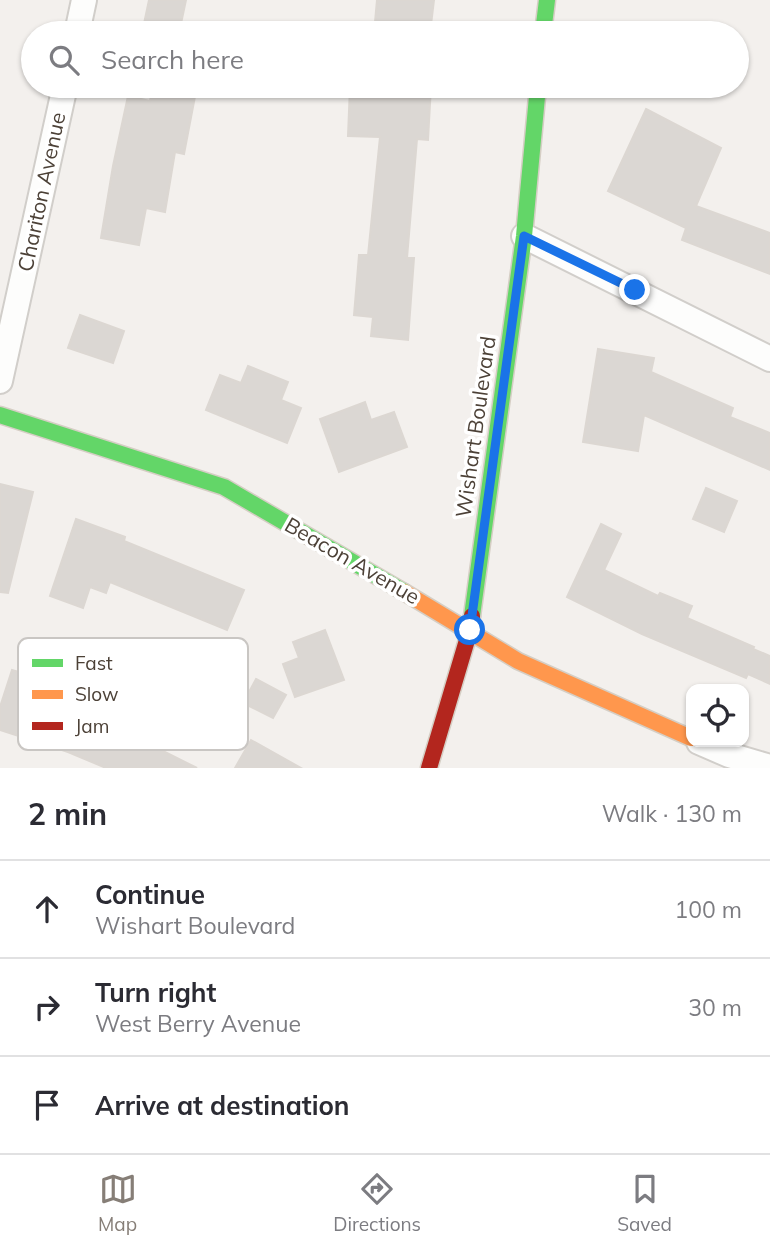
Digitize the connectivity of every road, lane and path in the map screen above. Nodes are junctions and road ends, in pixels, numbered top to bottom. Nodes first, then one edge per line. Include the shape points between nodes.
1 (84, 0) edge
2 (547, 0) edge
3 (80, 21) edge
4 (545, 21) edge
5 (62, 98) edge
6 (537, 98) edge
7 (524, 236) junction
8 (770, 359) edge
9 (0, 381) edge
10 (0, 415) edge
11 (470, 630) junction
12 (686, 736) edge
13 (711, 747) edge
14 (429, 768) edge
15 (770, 768) edge

1 - 3 street
2 - 4 street
5 - 9 street, Chariton Avenue
6 - 7 street, Wishart Boulevard
7 - 8 street
7 - 11 street, Wishart Boulevard
10 - 11 street, Beacon Avenue via 224,487
11 - 12 street, Beacon Avenue via 519,661
11 - 14 street, Wishart Boulevard
13 - 15 street

